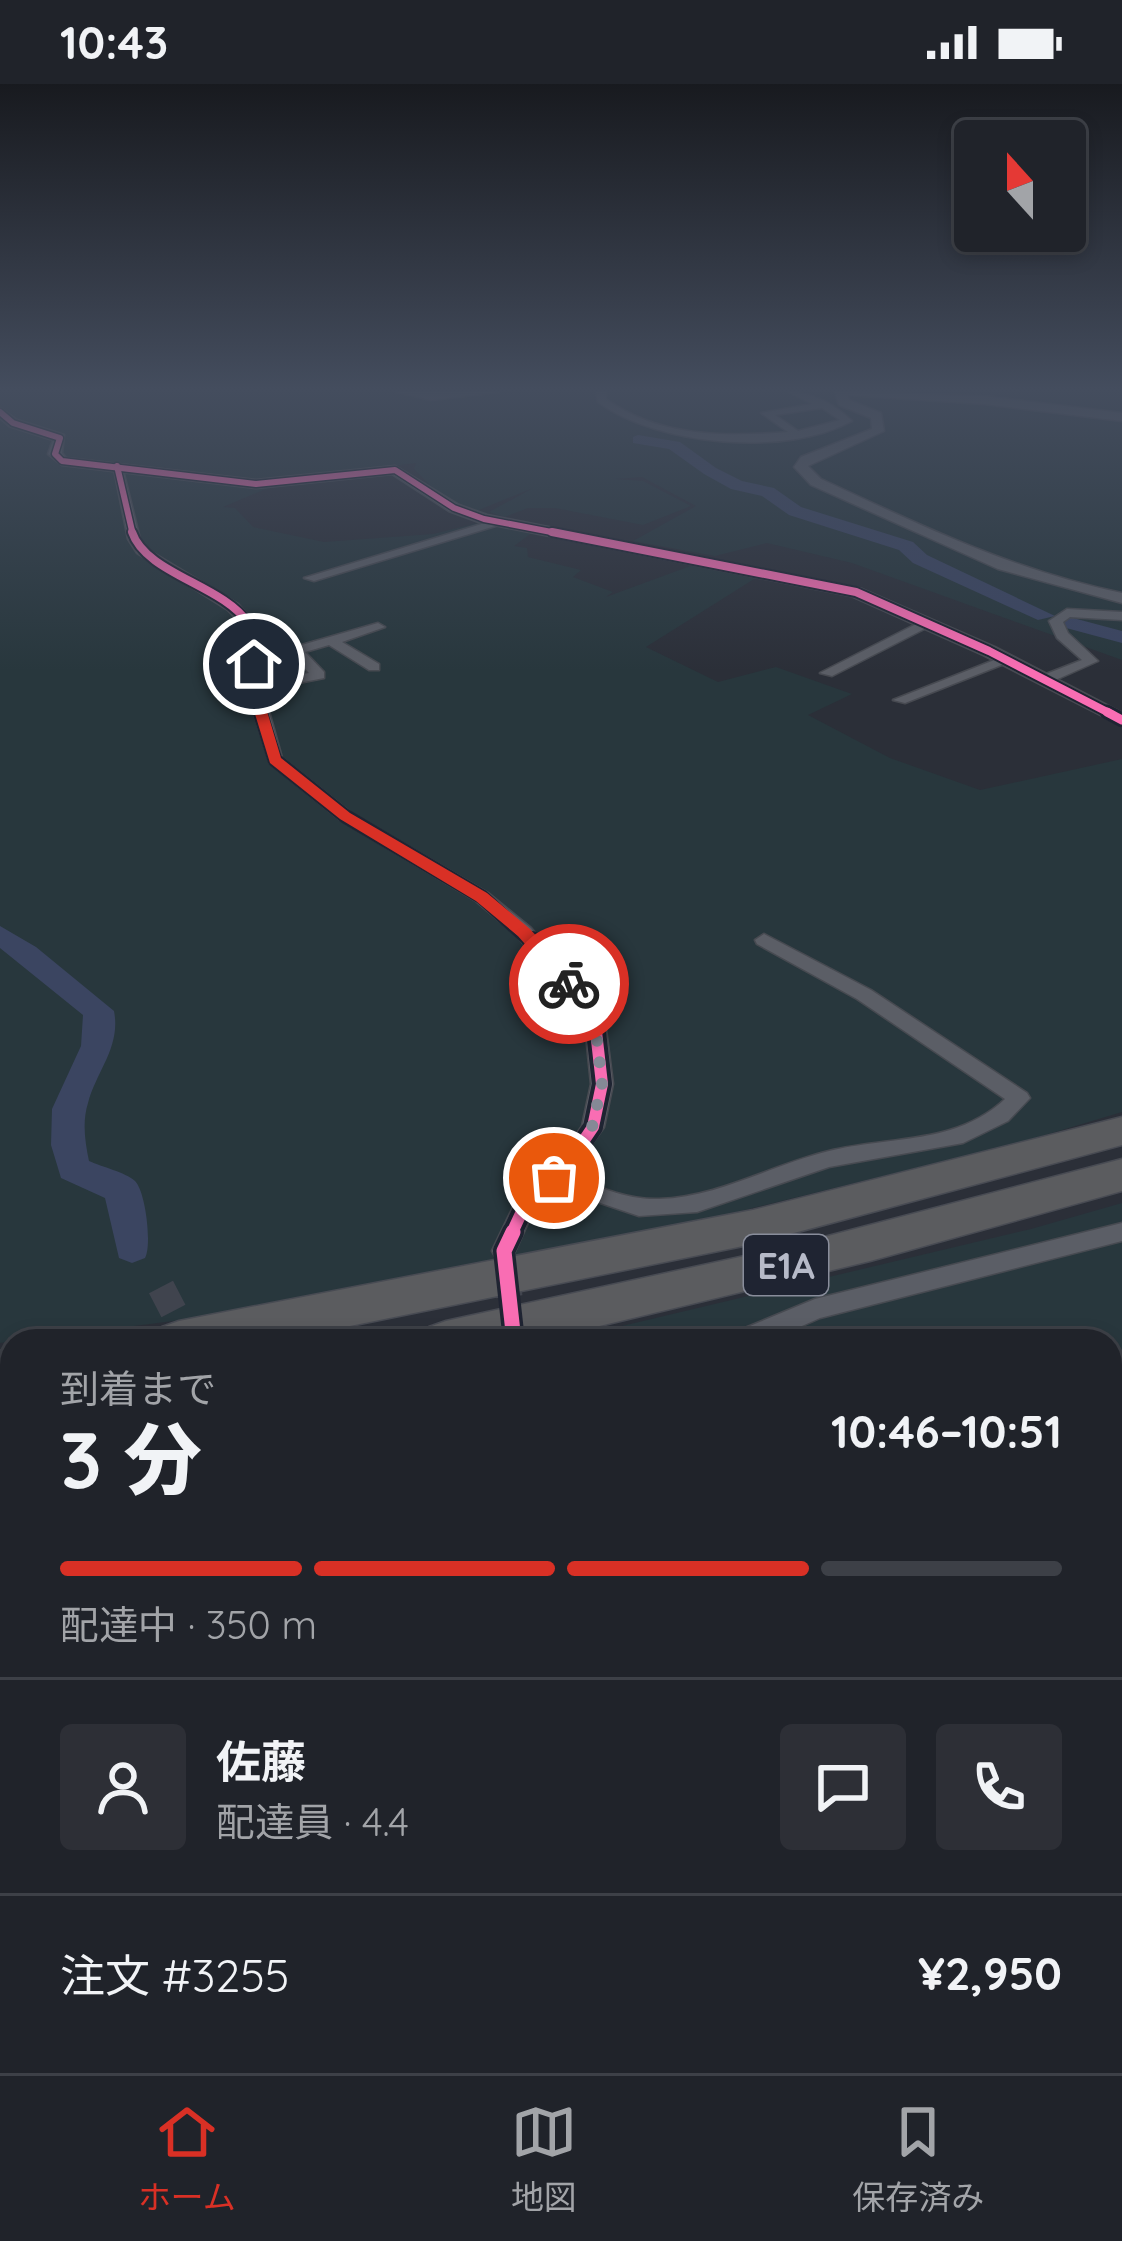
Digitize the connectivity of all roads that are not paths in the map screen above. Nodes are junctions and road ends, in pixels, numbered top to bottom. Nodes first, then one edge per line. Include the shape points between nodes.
1 (121, 485) edge
2 (418, 485) edge
3 (822, 485) edge
4 (498, 522) junction
5 (464, 532) junction
6 (425, 543) junction
7 (487, 543) dead end
8 (446, 554) dead end
9 (310, 578) dead end
10 (1122, 598) edge
11 (1122, 616) edge
12 (927, 623) junction
13 (378, 627) dead end
14 (298, 633) dead end
15 (327, 642) junction
16 (296, 651) junction
17 (1007, 660) junction
18 (374, 668) dead end
19 (827, 673) dead end
20 (256, 675) junction
21 (1046, 679) junction
22 (900, 700) dead end
23 (1122, 720) edge
24 (764, 940) dead end
25 (1122, 1131) edge
26 (1122, 1175) edge
27 (554, 1178) junction
28 (1122, 1232) edge
29 (504, 1252) tunnel mouth
30 (239, 1329) edge
31 (504, 1329) edge
32 (769, 1329) edge

1 - 20 street via 141,550 251,627
2 - 4 street
3 - 10 street via 998,566
4 - 5 street
4 - 12 street via 820,583
5 - 6 street
5 - 7 street
6 - 8 street
6 - 9 street
11 - 21 street via 1067,614 1056,621 1091,661
12 - 17 street
12 - 19 street
13 - 15 street
14 - 15 street
15 - 16 street
15 - 18 street
16 - 20 street
16 - 20 street via 319,676
17 - 21 street
17 - 22 street
20 - 27 street via 275,760 345,816 482,897 524,932 594,1014 597,1114
21 - 23 street
24 - 27 street via 892,1008 1019,1098 1005,1115 946,1141 825,1160 740,1192 655,1208
25 - 30 highway, E1A via 753,1227
26 - 31 highway, E1A
27 - 29 street via 524,1207
28 - 32 street via 814,1309

